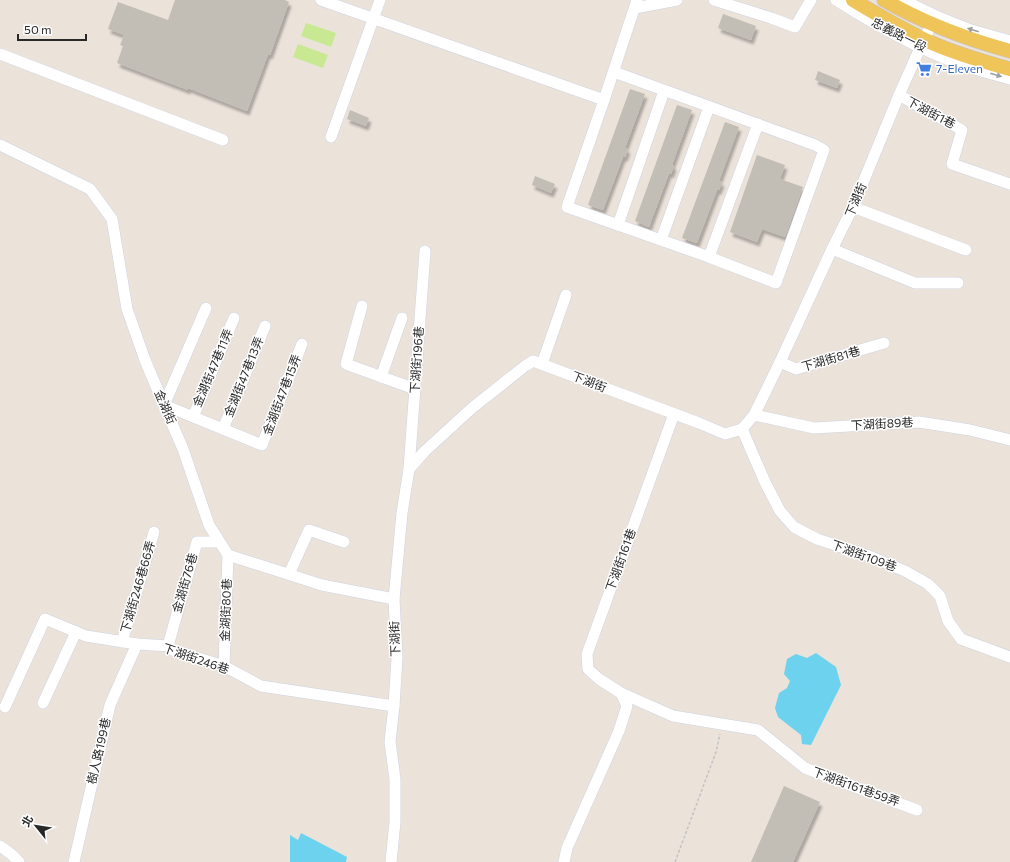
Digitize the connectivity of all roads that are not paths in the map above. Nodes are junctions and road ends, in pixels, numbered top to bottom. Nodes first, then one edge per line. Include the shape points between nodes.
1 (321, 0) edge
2 (380, 0) edge
3 (677, 0) edge
4 (714, 0) edge
5 (811, 0) edge
6 (836, 0) edge
7 (853, 0) edge
8 (884, 0) edge
9 (636, 4) edge
10 (901, 5) edge
11 (373, 19) junction
12 (934, 20) junction
13 (1010, 41) edge
14 (922, 43) junction
15 (1010, 51) edge
16 (0, 54) edge
17 (1010, 69) edge
18 (614, 72) junction
19 (1010, 79) edge
20 (664, 91) junction
21 (899, 95) junction
22 (604, 100) junction
23 (709, 107) junction
24 (758, 124) junction
25 (331, 137) dead end
26 (223, 140) dead end
27 (0, 145) edge
28 (1010, 184) edge
29 (853, 208) junction
30 (618, 225) junction
31 (661, 240) junction
32 (832, 249) junction
33 (425, 250) dead end
34 (966, 250) dead end
35 (709, 257) junction
36 (958, 283) dead end
37 (566, 294) dead end
38 (362, 306) dead end
39 (206, 308) dead end
40 (234, 318) dead end
41 (402, 318) dead end
42 (265, 326) dead end
43 (884, 343) dead end
44 (302, 344) dead end
45 (780, 362) junction
46 (542, 364) junction
47 (381, 377) junction
48 (415, 389) junction
49 (164, 405) junction
50 (674, 414) junction
51 (754, 415) junction
52 (193, 417) junction
53 (223, 429) junction
54 (742, 429) junction
55 (1010, 440) edge
56 (409, 468) junction
57 (154, 532) dead end
58 (219, 542) junction
59 (344, 542) dead end
60 (228, 555) junction
61 (289, 574) junction
62 (394, 599) junction
63 (76, 632) junction
64 (122, 642) junction
65 (137, 644) junction
66 (168, 646) junction
67 (1010, 657) edge
68 (224, 666) junction
69 (621, 693) junction
70 (43, 703) dead end
71 (394, 706) junction
72 (5, 707) dead end
73 (917, 810) dead end
74 (0, 846) edge
75 (19, 862) edge
76 (74, 862) edge
77 (391, 862) edge
78 (564, 862) edge

1 - 11 street
2 - 11 street
3 - 9 street
4 - 5 street via 795,27
6 - 14 street, 忠義路一段 via 865,18
7 - 14 main road, 忠義路一段
8 - 10 main road, 忠義路一段
9 - 18 street
10 - 12 main road, 忠義路一段
11 - 22 street
11 - 25 street
13 -> 12 street
12 - 14 street, 下湖街
12 - 15 main road, 忠義路一段 via 956,34
14 - 17 main road, 忠義路一段
14 -> 19 street, 忠義路一段 via 966,66
14 - 21 street, 下湖街
16 - 26 street
18 - 20 street
18 - 22 street
20 - 23 street
20 - 30 street
21 - 28 street, 下湖街1巷 via 962,130 952,164
21 - 29 street, 下湖街
22 - 30 street via 567,207
23 - 24 street
23 - 31 street
24 - 35 street
24 - 35 street via 815,144 824,150 776,283
27 - 49 street, 金湖街 via 90,189 112,219 127,310
29 - 32 street, 下湖街
29 - 34 street
30 - 31 street
31 - 35 street
32 - 36 street via 915,283
32 - 45 street, 下湖街
33 - 48 street, 下湖街196巷
37 - 46 street
38 - 47 street via 346,364
39 - 49 street
40 - 52 street, 金湖街47巷11弄
41 - 47 street
42 - 53 street, 金湖街47巷13弄
43 - 45 street, 下湖街81巷 via 796,369
44 - 53 street, 金湖街47巷15弄 via 262,445
45 - 51 street, 下湖街
46 - 50 street, 下湖街
46 - 56 street, 下湖街 via 533,361 525,366 472,408
47 - 48 street
48 - 56 street, 下湖街196巷
49 - 52 street
49 - 58 street, 金湖街 via 183,449 209,526
50 - 54 street, 下湖街 via 725,434
50 - 69 street, 下湖街161巷 via 587,654 588,669
51 - 54 street, 下湖街
51 - 55 street, 下湖街89巷 via 814,428 919,422 970,430
52 - 53 street
54 - 67 street, 下湖街109巷 via 780,511 794,527 817,539 905,571 928,584 940,596 948,621 961,639
56 - 62 street, 下湖街
57 - 64 street, 下湖街246巷66弄
58 - 60 street, 金湖街
58 - 66 street, 金湖街76巷 via 197,542
59 - 61 street via 309,530
60 - 61 street
60 - 68 street, 金湖街80巷
61 - 62 street via 322,585
62 - 71 street, 下湖街 via 397,658
63 - 64 street, 下湖街246巷
63 - 70 street
63 - 72 street, 下湖街246巷 via 45,620
64 - 65 street, 下湖街246巷
65 - 66 street, 下湖街246巷
65 - 76 street, 樹人路199巷 via 110,705
66 - 68 street, 下湖街246巷 via 172,650
68 - 71 street, 下湖街246巷 via 261,686
69 - 73 street, 下湖街161巷59弄 via 673,716 758,730 805,768
69 - 78 street via 627,706 619,731 567,848
71 - 77 street, 下湖街 via 390,742 395,779 395,822
74 - 75 street

